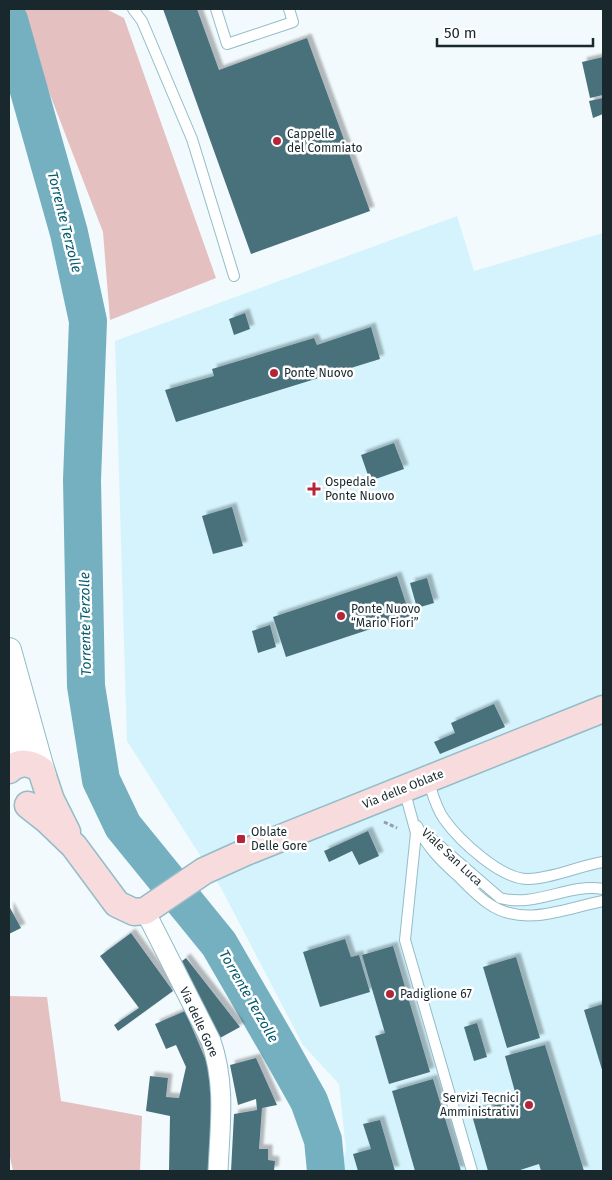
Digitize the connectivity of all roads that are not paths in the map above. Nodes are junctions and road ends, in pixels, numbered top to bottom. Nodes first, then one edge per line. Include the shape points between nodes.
1 (133, 9) edge
2 (216, 9) edge
3 (289, 9) edge
4 (234, 276) dead end
5 (9, 650) edge
6 (17, 682) junction
7 (603, 709) edge
8 (9, 770) edge
9 (45, 779) junction
10 (416, 784) junction
11 (16, 803) edge
12 (414, 818) junction
13 (74, 846) junction
14 (603, 862) edge
15 (603, 889) edge
16 (603, 901) edge
17 (149, 909) junction
18 (218, 1171) edge
19 (472, 1171) edge

1 - 4 lane via 142,21 192,140
2 - 3 lane via 227,44 293,22
5 - 6 street
6 - 8 street via 18,725
6 - 9 street
7 - 10 main road, Via delle Oblate
8 - 9 main road via 28,763 35,765
9 - 11 main road via 46,788 39,800
9 - 13 main road via 51,800
10 - 12 lane
10 - 14 lane, Viale San Luca via 476,852 509,875 536,879
10 - 17 main road, Via delle Oblate via 204,871
11 - 13 main road via 48,820
12 - 15 lane, Viale San Luca via 425,835 500,898 526,901 582,888
12 - 16 lane, Viale San Luca via 433,853 480,897 502,911 538,915
12 - 19 lane via 416,833 405,940
13 - 17 main road via 117,904 134,912
17 - 18 street, Via delle Gore via 218,1062 221,1080

